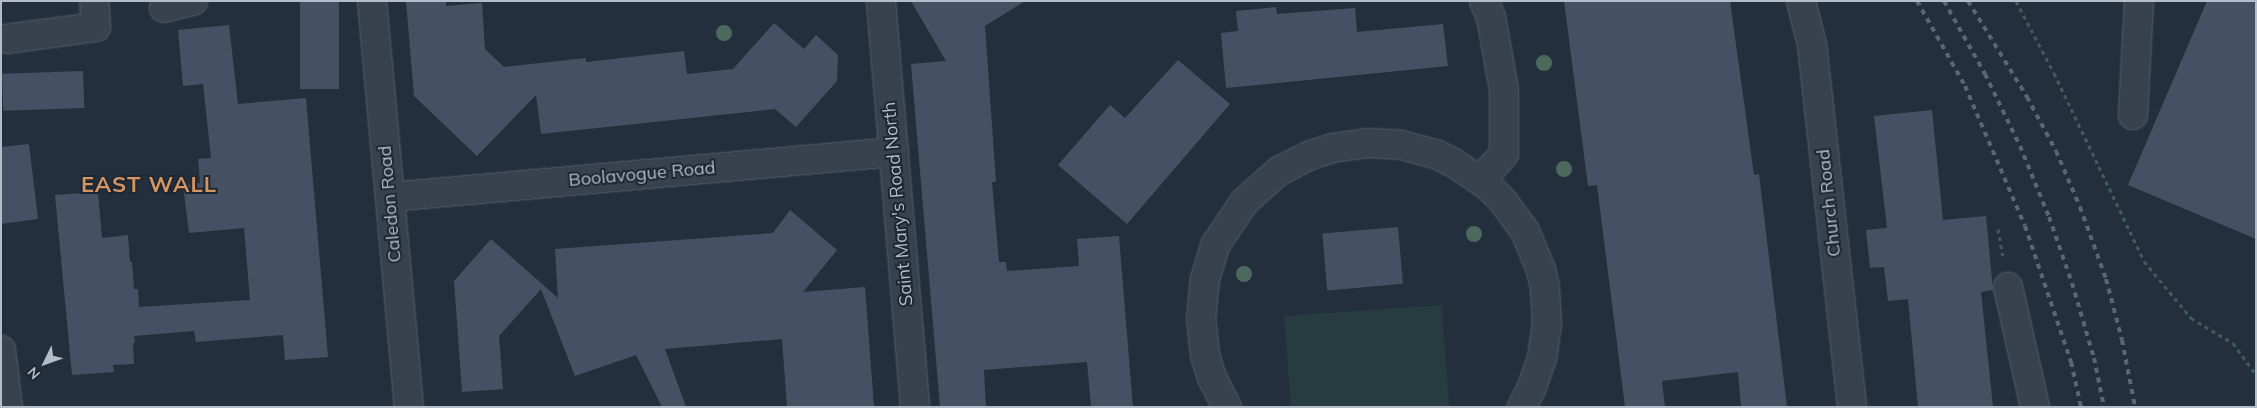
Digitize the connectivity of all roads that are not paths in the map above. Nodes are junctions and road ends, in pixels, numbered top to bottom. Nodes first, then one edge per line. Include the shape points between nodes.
1 (94, 1) edge
2 (193, 1) edge
3 (372, 1) edge
4 (881, 1) edge
5 (1484, 1) edge
6 (1801, 1) edge
7 (2139, 1) edge
8 (164, 8) dead end
9 (6, 39) dead end
10 (2133, 115) dead end
11 (894, 152) junction
12 (1480, 180) junction
13 (390, 197) junction
14 (2008, 287) dead end
15 (1, 350) edge
16 (8, 407) edge
17 (409, 407) edge
18 (915, 407) edge
19 (1227, 407) edge
20 (1522, 407) edge
21 (1852, 407) edge
22 (2035, 407) edge

1 - 9 street via 96,27
2 - 8 street
3 - 13 street, Caledon Road
4 - 11 street, Saint Mary's Road North
5 - 12 street via 1491,17 1504,90 1504,154
6 - 21 street, Church Road via 1812,44
7 - 10 street
11 - 13 street, Boolavogue Road
11 - 18 street, Saint Mary's Road North
12 - 19 street via 1454,162 1424,151 1401,145 1366,143 1311,155 1279,171 1258,187 1223,230 1210,260 1202,293 1205,355 1212,378
12 - 20 street via 1503,200 1525,230 1545,288 1547,323 1542,358
13 - 17 street, Caledon Road
14 - 22 street
15 - 16 street

